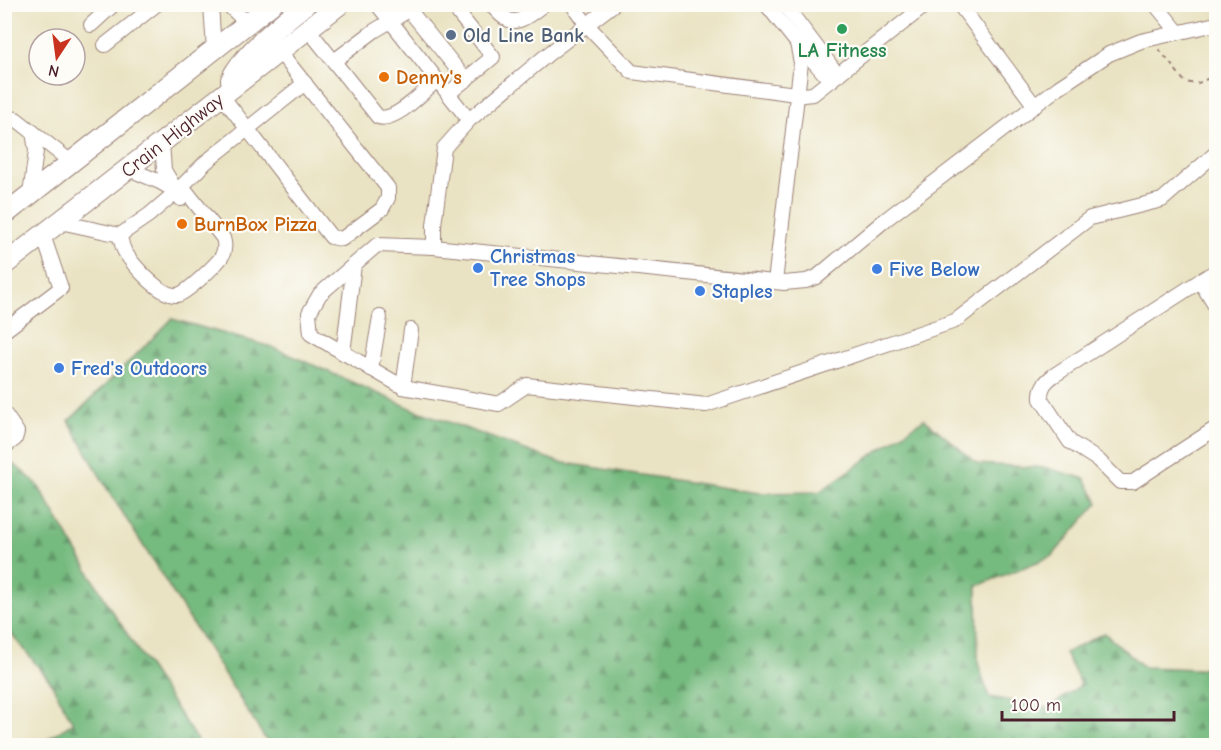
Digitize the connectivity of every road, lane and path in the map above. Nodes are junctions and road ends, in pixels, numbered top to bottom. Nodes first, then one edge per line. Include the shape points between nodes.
1 (114, 4) edge
2 (157, 4) edge
3 (211, 4) edge
4 (227, 4) edge
5 (272, 4) edge
6 (306, 4) edge
7 (340, 4) edge
8 (377, 4) edge
9 (431, 4) edge
10 (491, 4) edge
11 (572, 4) edge
12 (614, 4) edge
13 (784, 4) edge
14 (927, 4) edge
15 (959, 4) edge
16 (1155, 4) edge
17 (540, 6) edge
18 (772, 7) edge
19 (415, 8) edge
20 (436, 13) dead end
21 (459, 14) dead end
22 (390, 22) junction
23 (248, 24) junction
24 (1216, 24) edge
25 (91, 25) dead end
26 (587, 25) junction
27 (308, 29) junction
28 (1178, 32) junction
29 (797, 43) junction
30 (105, 45) dead end
31 (1158, 48) dead end
32 (214, 50) junction
33 (279, 51) junction
34 (334, 61) junction
35 (1216, 75) edge
36 (834, 78) junction
37 (437, 80) junction
38 (466, 80) junction
39 (305, 83) junction
40 (225, 94) junction
41 (448, 94) junction
42 (796, 94) junction
43 (1035, 106) junction
44 (4, 120) edge
45 (469, 120) junction
46 (248, 129) junction
47 (33, 132) junction
48 (162, 143) junction
49 (1216, 153) edge
50 (71, 162) junction
51 (129, 169) junction
52 (179, 189) junction
53 (30, 195) junction
54 (4, 215) edge
55 (60, 222) junction
56 (43, 235) junction
57 (120, 235) junction
58 (434, 247) junction
59 (4, 265) edge
60 (354, 265) junction
61 (1216, 271) edge
62 (1200, 281) junction
63 (775, 282) junction
64 (1216, 307) edge
65 (380, 317) dead end
66 (411, 330) dead end
67 (4, 331) edge
68 (343, 353) junction
69 (371, 369) junction
70 (403, 387) junction
71 (4, 413) edge
72 (1216, 428) edge
73 (4, 447) edge

1 - 25 street
2 - 30 street
3 - 32 street
4 - 23 street
5 - 23 highway, Crain Highway
6 - 40 highway via 246,60 232,76
7 - 27 highway, Crain Highway
8 - 22 street
9 - 20 path
10 - 17 street via 501,17 516,22
11 - 26 street
12 - 26 street
13 - 36 street
14 - 36 street
15 - 43 street
16 - 28 street
18 - 29 street
19 - 22 street
19 - 38 street
21 - 38 street via 494,57
22 - 34 street
22 - 37 street
23 - 32 highway, Crain Highway
24 - 28 street
26 - 42 street via 637,74
26 - 45 street
27 - 33 highway, Crain Highway
27 - 34 street
28 - 43 street via 1109,54
29 - 36 street
29 - 42 street via 801,63
31 - 35 path via 1185,82 1196,84
32 - 50 highway, Crain Highway
33 - 39 street
33 - 40 highway, Crain Highway
34 - 37 street via 378,117 384,119 396,114
36 - 42 street via 813,94
37 - 41 street
38 - 41 street
39 - 46 street
39 - 46 street via 387,188 388,198 382,209 342,239 331,237
40 - 46 street
40 - 48 highway, Crain Highway
41 - 45 street
42 - 63 street
43 - 63 street via 817,277
44 - 47 street via 16,119
45 - 58 street via 444,148 441,157
46 - 52 street
47 - 50 street
47 - 53 street via 36,151
48 - 51 highway, Crain Highway
48 - 52 street via 164,170
49 - 70 street via 1162,200 1090,218 955,321 706,405 527,385 500,404
50 - 53 highway, Crain Highway
51 - 52 street
51 - 55 highway, Crain Highway
52 - 57 street
52 - 57 street via 224,242 221,258 185,292 177,295 158,289 125,252
53 - 54 highway, Crain Highway
55 - 56 highway, Crain Highway
55 - 57 street
56 - 59 highway, Crain Highway
56 - 67 street via 61,288
58 - 60 street via 377,245
58 - 63 street
60 - 68 street
60 - 68 street via 320,294 309,313 311,334
61 - 62 street
62 - 64 street
62 - 72 street via 1045,382 1041,399 1070,442 1098,460 1120,482 1133,482
65 - 69 street
66 - 70 street
68 - 69 street
69 - 70 street
71 - 73 street via 17,432 15,439

